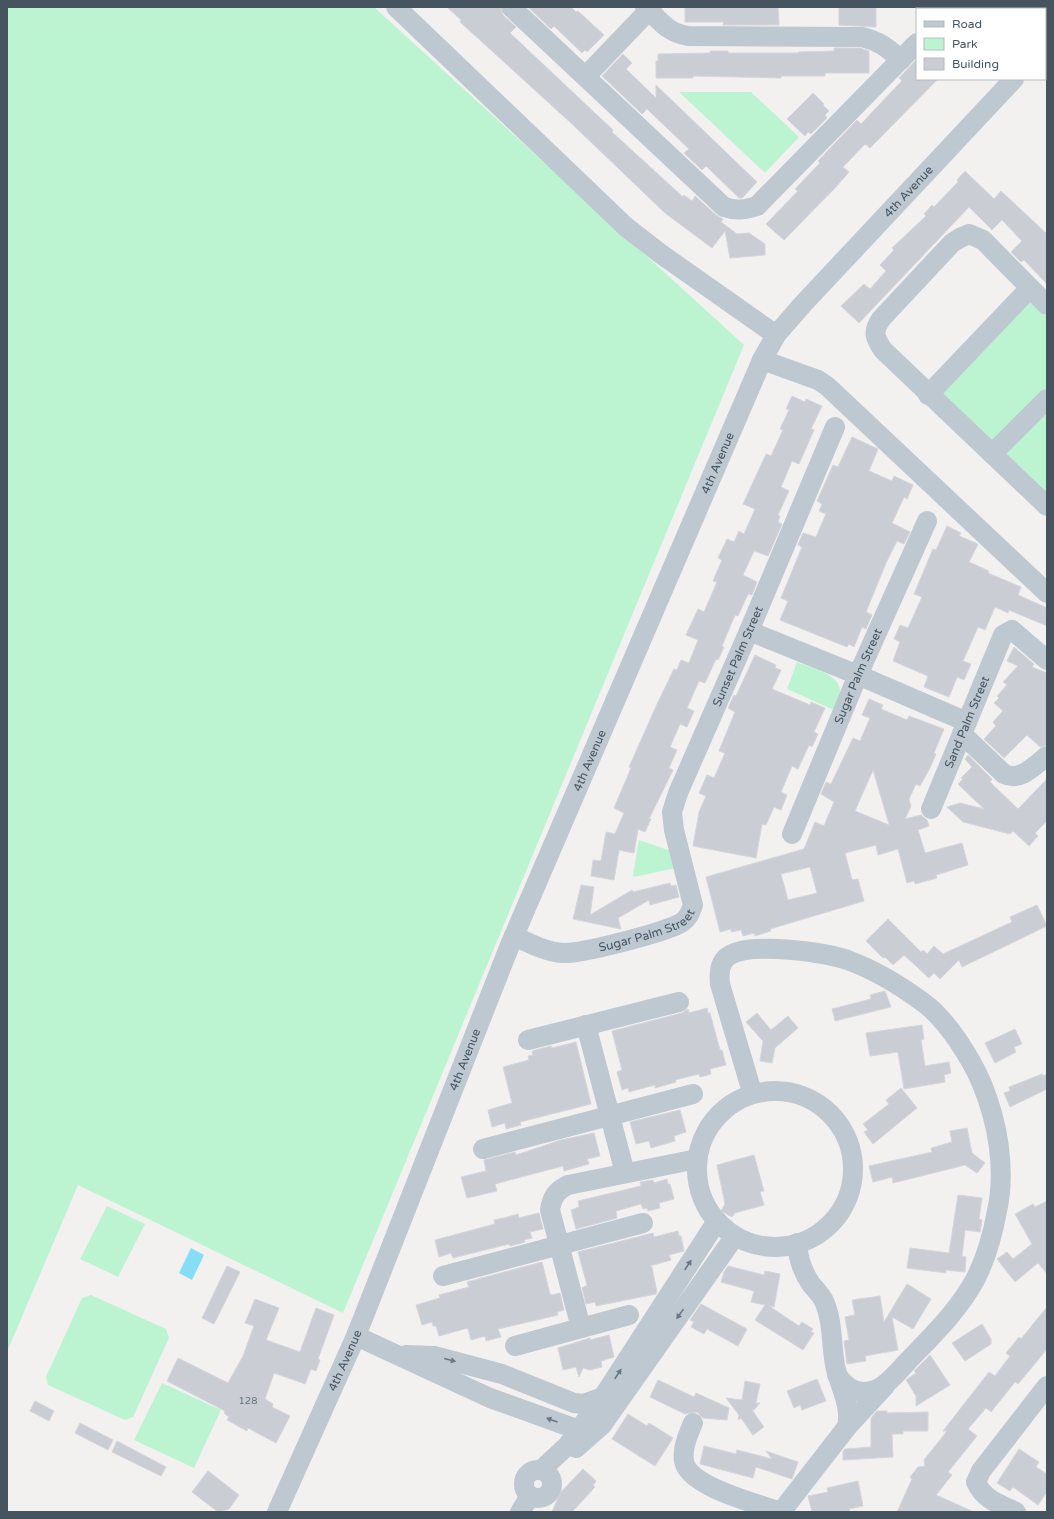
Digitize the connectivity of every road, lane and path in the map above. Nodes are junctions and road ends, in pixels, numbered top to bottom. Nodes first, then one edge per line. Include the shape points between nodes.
1 (396, 7) edge
2 (511, 7) edge
3 (649, 8) edge
4 (916, 44) edge
5 (901, 60) junction
6 (586, 76) junction
7 (1013, 80) edge
8 (1030, 288) junction
9 (1047, 305) edge
10 (776, 335) junction
11 (762, 360) junction
12 (928, 394) junction
13 (1047, 399) edge
14 (835, 427) dead end
15 (992, 454) junction
16 (1047, 506) edge
17 (927, 521) dead end
18 (1047, 593) edge
19 (750, 631) junction
20 (1047, 660) edge
21 (858, 675) junction
22 (964, 728) junction
23 (1047, 756) edge
24 (930, 809) dead end
25 (792, 834) dead end
26 (690, 890) joint
27 (512, 940) junction
28 (678, 1002) dead end
29 (586, 1025) junction
30 (528, 1040) dead end
31 (752, 1092) junction
32 (693, 1094) dead end
33 (610, 1116) junction
34 (483, 1149) dead end
35 (697, 1159) junction
36 (625, 1173) junction
37 (717, 1221) junction
38 (643, 1223) dead end
39 (735, 1236) junction
40 (797, 1244) junction
41 (559, 1245) junction
42 (443, 1276) dead end
43 (629, 1315) dead end
44 (581, 1328) junction
45 (356, 1336) junction
46 (515, 1346) dead end
47 (398, 1355) junction
48 (837, 1375) junction
49 (891, 1379) junction
50 (1047, 1386) edge
51 (603, 1397) junction
52 (693, 1423) dead end
53 (602, 1425) junction
54 (847, 1427) junction
55 (579, 1430) junction
56 (545, 1472) junction
57 (525, 1504) edge
58 (277, 1512) edge
59 (1016, 1512) edge

1 - 10 street via 626,227
2 - 6 street
3 - 5 street via 675,34 862,36 885,45
3 - 6 street
4 - 5 street
5 - 6 street via 757,206 734,210 724,207
7 - 10 street, 4th Avenue
8 - 9 street
8 - 12 street
8 - 12 street via 977,236 969,234 952,243 875,327 875,335 883,350
10 - 11 street, 4th Avenue
11 - 18 street via 818,380 827,386
11 - 27 street, 4th Avenue
12 - 15 street
13 - 15 street
14 - 19 street, Sunset Palm Street
15 - 16 street
17 - 21 street, Sugar Palm Street
19 - 21 street
19 - 26 street, Sunset Palm Street via 686,770 672,812 674,830
20 - 22 street, Sand Palm Street via 1012,630 1003,635
21 - 22 street
21 - 25 street, Sugar Palm Street
22 - 23 street via 1004,774 1012,777 1020,776
22 - 24 street, Sand Palm Street
26 - 27 street, Sugar Palm Street via 693,905 688,917 680,924 620,942 563,953
27 - 45 street, 4th Avenue
28 - 29 street
29 - 30 street
29 - 33 street
31 - 35 street via 731,1105 712,1123
31 - 40 street via 780,1091 805,1097 826,1110 839,1124 852,1152 854,1177 847,1201 833,1222 813,1238
31 - 49 street via 720,984 719,972 722,963 730,955 767,948 803,951 848,960 877,972 926,1005 944,1023 967,1056 982,1084 993,1121 1001,1189 984,1257 969,1289 948,1318
32 - 33 street
33 - 34 street
33 - 36 street
35 - 36 street
35 - 37 street via 702,1199
36 - 41 street via 568,1185 558,1190 551,1199 550,1210
37 - 39 street
51 -> 37 street
38 - 41 street
39 - 40 street via 762,1247
39 -> 53 street
40 - 48 street via 803,1272 823,1299 827,1309
41 - 42 street
41 - 44 street
43 - 44 street
44 - 46 street
45 - 47 street
45 - 58 street, 4th Avenue
47 -> 51 street via 434,1356 502,1374 574,1403 584,1404
55 -> 47 street via 490,1398
48 - 49 street via 844,1384 859,1391 876,1390
48 - 54 street via 848,1409
49 - 54 street
50 - 59 street via 981,1471 976,1482 981,1492 990,1500
51 - 55 street
52 - 54 street via 684,1454 684,1462 691,1473 708,1486 782,1512
53 - 55 street via 594,1430
53 - 56 street
55 - 56 street
56 - 57 street via 552,1483 550,1492

